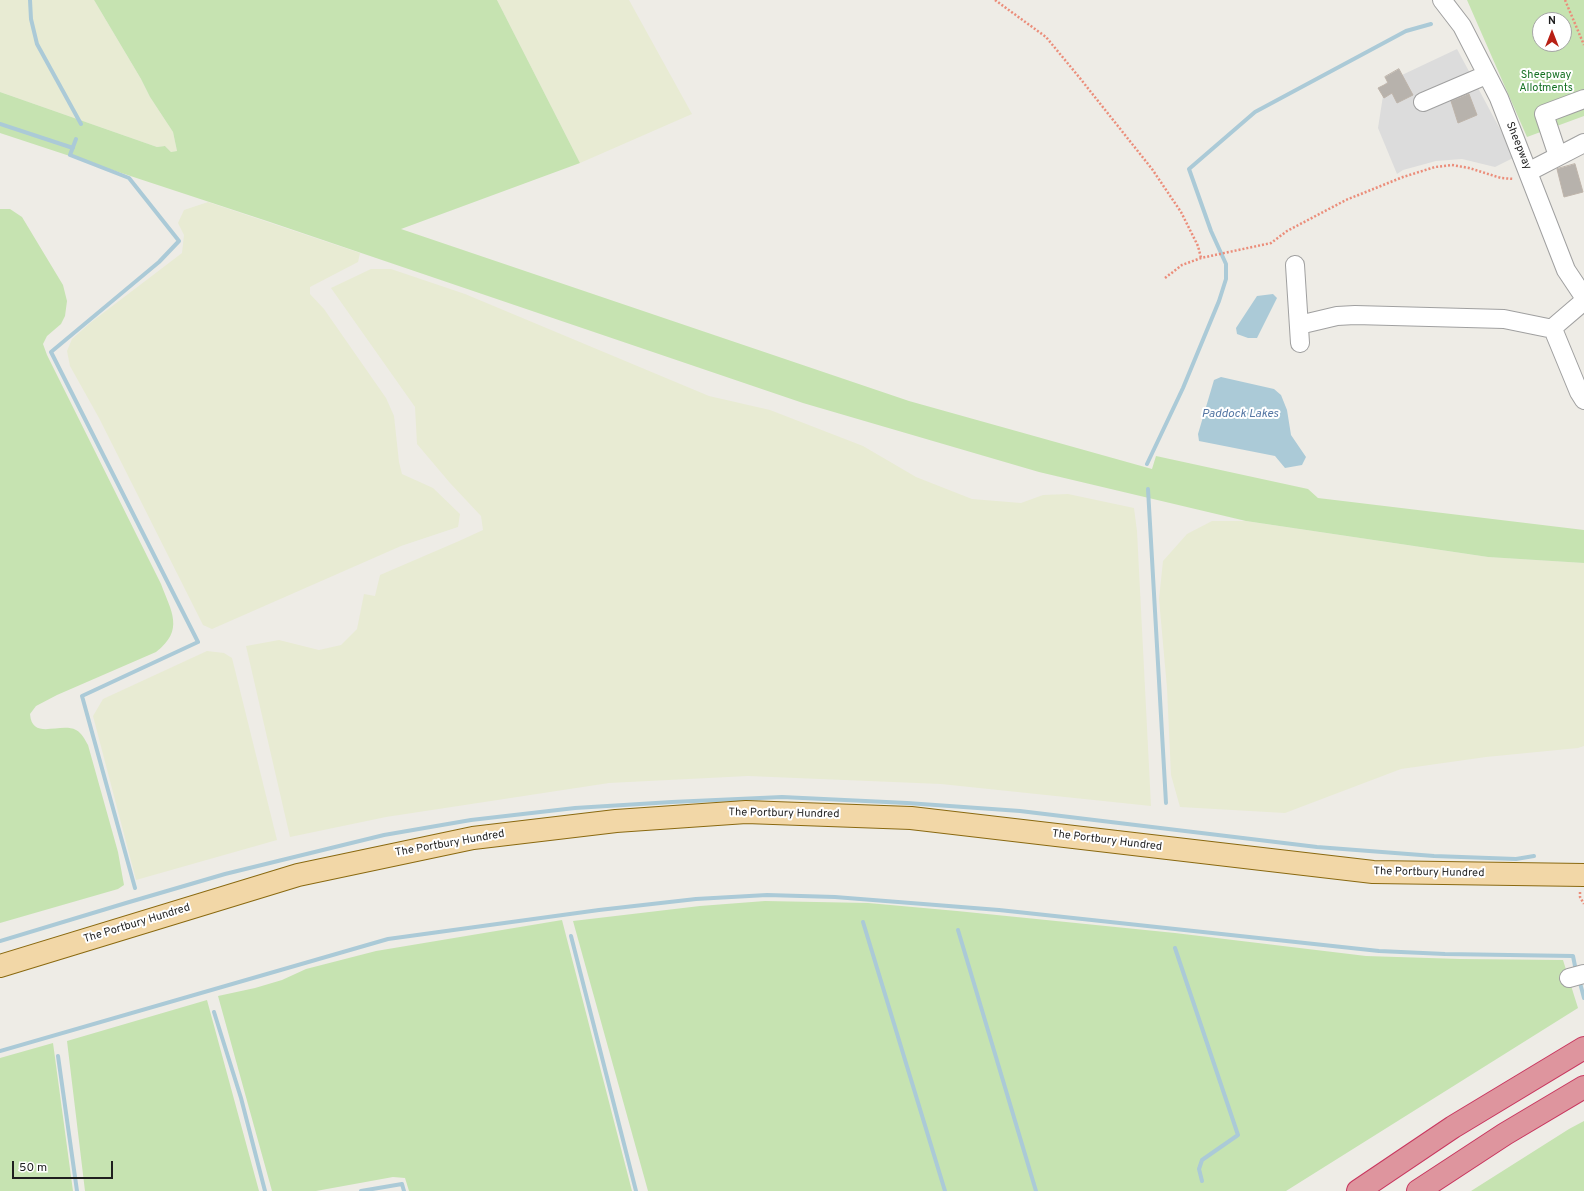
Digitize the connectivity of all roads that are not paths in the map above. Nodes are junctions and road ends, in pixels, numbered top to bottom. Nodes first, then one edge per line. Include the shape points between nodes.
1 (1442, 0) edge
2 (1486, 75) junction
3 (1584, 99) edge
4 (1423, 102) dead end
5 (1584, 143) edge
6 (1558, 156) junction
7 (1529, 174) junction
8 (1295, 265) dead end
9 (1584, 297) edge
10 (1584, 301) edge
11 (1299, 325) junction
12 (1553, 329) junction
13 (1300, 344) dead end
14 (1584, 400) edge
15 (1584, 875) edge
16 (0, 966) edge
17 (1584, 1048) edge
18 (1584, 1087) edge
19 (1358, 1191) edge
20 (1418, 1191) edge

1 - 2 street, Sheepway via 1462,26
2 - 4 street
2 - 7 street, Sheepway via 1499,98
3 - 6 street via 1544,114
5 - 6 street
6 - 7 street
7 - 9 street, Sheepway via 1566,270
8 - 11 street
10 - 12 street
11 - 12 street via 1337,316 1504,318
11 - 13 street
12 - 14 street
15 - 16 main road, The Portbury Hundred via 1373,872 911,818 746,812 616,821 473,838 298,875
17 - 19 highway via 1453,1127
18 - 20 highway via 1505,1134

